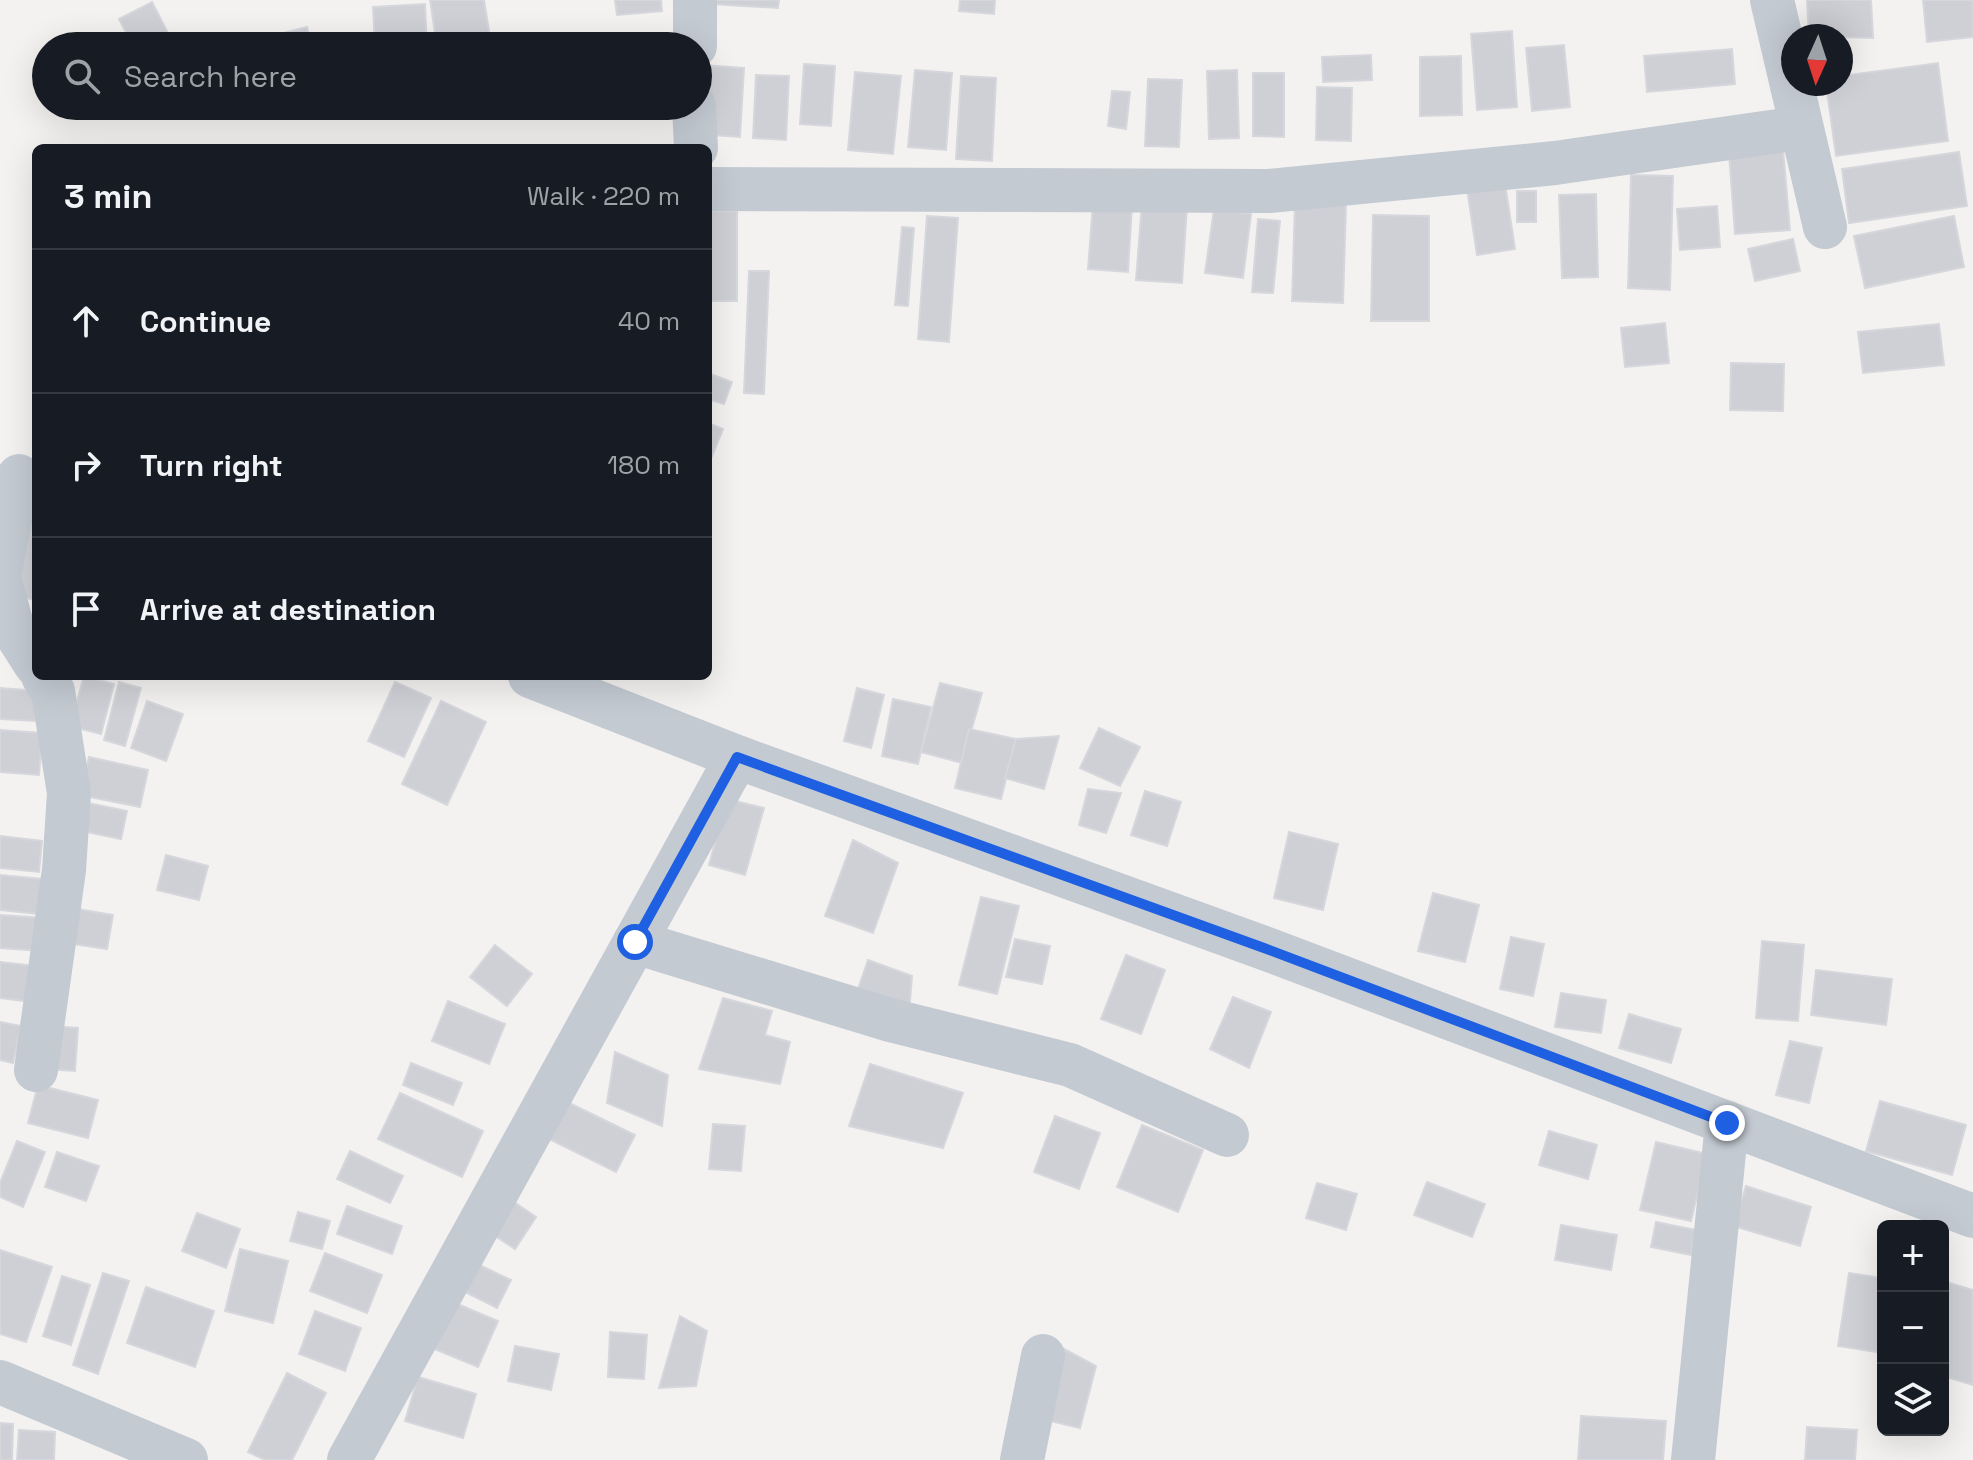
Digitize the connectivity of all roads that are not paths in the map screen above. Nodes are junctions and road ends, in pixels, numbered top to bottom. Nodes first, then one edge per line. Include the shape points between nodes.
1 (695, 0) edge
2 (1772, 0) edge
3 (695, 32) edge
4 (695, 120) edge
5 (1799, 128) junction
6 (696, 144) edge
7 (712, 189) edge
8 (1825, 227) dead end
9 (18, 476) edge
10 (0, 569) edge
11 (0, 582) edge
12 (32, 659) edge
13 (46, 680) edge
14 (540, 680) edge
15 (737, 757) junction
16 (635, 942) junction
17 (36, 1070) dead end
18 (1727, 1123) junction
19 (1227, 1135) dead end
20 (1973, 1216) edge
21 (1043, 1356) dead end
22 (0, 1382) edge
23 (186, 1460) edge
24 (349, 1460) edge
25 (1022, 1460) edge
26 (1693, 1460) edge

1 - 3 street
2 - 5 street
4 - 6 street
5 - 7 street via 1555,163 1269,191
5 - 8 street
9 - 10 street
11 - 12 street via 13,629
13 - 17 street via 53,691 69,793 64,870
14 - 15 street
15 - 16 street
15 - 18 street via 1250,942
16 - 19 street via 890,1020 1070,1065
16 - 24 street
18 - 20 street
18 - 26 street
21 - 25 street
22 - 23 street

